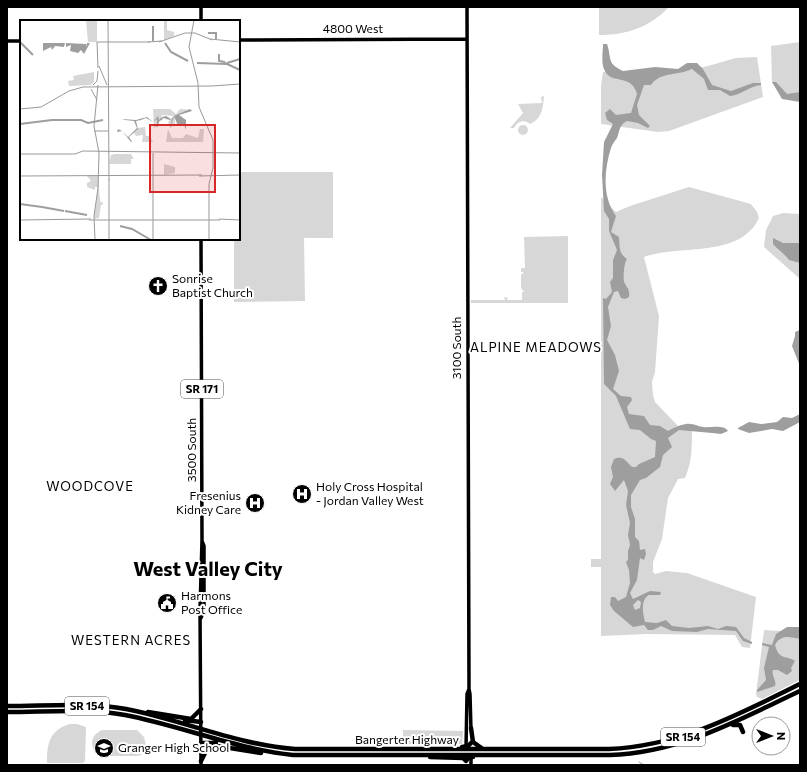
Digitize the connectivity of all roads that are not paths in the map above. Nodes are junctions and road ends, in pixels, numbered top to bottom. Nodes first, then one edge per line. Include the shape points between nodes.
1 (201, 7) edge
2 (466, 7) edge
3 (201, 20) edge
4 (466, 39) junction
5 (240, 40) edge
6 (7, 41) edge
7 (20, 41) edge
8 (201, 240) edge
9 (800, 684) edge
10 (469, 689) junction
11 (800, 691) edge
12 (7, 706) edge
13 (101, 706) junction
14 (201, 709) junction
15 (7, 712) edge
16 (125, 715) junction
17 (166, 719) junction
18 (201, 722) junction
19 (201, 728) junction
20 (471, 728) junction
21 (724, 728) junction
22 (743, 732) dead end
23 (201, 735) junction
24 (201, 743) junction
25 (471, 743) joint
26 (238, 744) junction
27 (278, 747) junction
28 (595, 749) junction
29 (396, 750) junction
30 (484, 750) junction
31 (271, 752) junction
32 (469, 752) junction
33 (417, 754) junction
34 (539, 754) junction
35 (354, 755) junction
36 (201, 763) edge
37 (466, 763) edge
38 (471, 765) edge

1 - 3 main road
2 - 4 main road, 3100 South
4 - 5 main road, 4800 West
4 - 10 main road, 3100 South
6 - 7 main road
8 - 14 main road, 3500 South / SR 171
9 - 28 highway, Bangerter Highway / SR 154 via 708,728 678,738 638,747
10 - 20 main road, 3100 South
10 - 32 main road, 3100 South
11 - 21 highway, SR 154
12 - 13 highway, Bangerter Highway / SR 154
13 - 14 highway via 124,707 190,719
13 - 17 highway, Bangerter Highway / SR 154
14 - 18 main road, 3500 South / SR 171
15 - 16 highway, Bangerter Highway / SR 154 via 93,712
16 - 17 highway via 158,721
16 - 23 highway, Bangerter Highway / SR 154
17 - 18 highway
17 - 19 highway, Bangerter Highway / SR 154
18 - 19 main road, 3500 South / SR 171
19 - 23 main road, 3500 South / SR 171
19 - 27 highway, Bangerter Highway / SR 154
20 - 25 main road, 3100 South
20 - 30 highway via 473,742
21 - 22 highway via 739,724
21 - 34 highway, SR 154 via 681,744 638,753
23 - 24 main road, 3500 South / SR 171
23 - 26 highway, Bangerter Highway / SR 154
24 - 26 highway via 231,746
24 - 36 main road, 3500 South / SR 171
25 - 32 highway
26 - 27 highway via 246,743 270,749
26 - 31 highway, Bangerter Highway / SR 154
27 - 29 highway, Bangerter Highway / SR 154
28 - 30 highway, Bangerter Highway / SR 154
28 - 34 highway via 547,751
29 - 32 highway, Bangerter Highway / SR 154
29 - 35 highway
30 - 32 highway, Bangerter Highway / SR 154
31 - 35 highway, Bangerter Highway / SR 154 via 299,756
31 - 36 highway via 211,745
32 - 33 highway, Bangerter Highway / SR 154
32 - 34 highway via 531,757
32 - 37 highway
32 - 38 main road, 3100 South
33 - 35 highway, Bangerter Highway / SR 154
33 - 37 highway via 421,757 463,758

